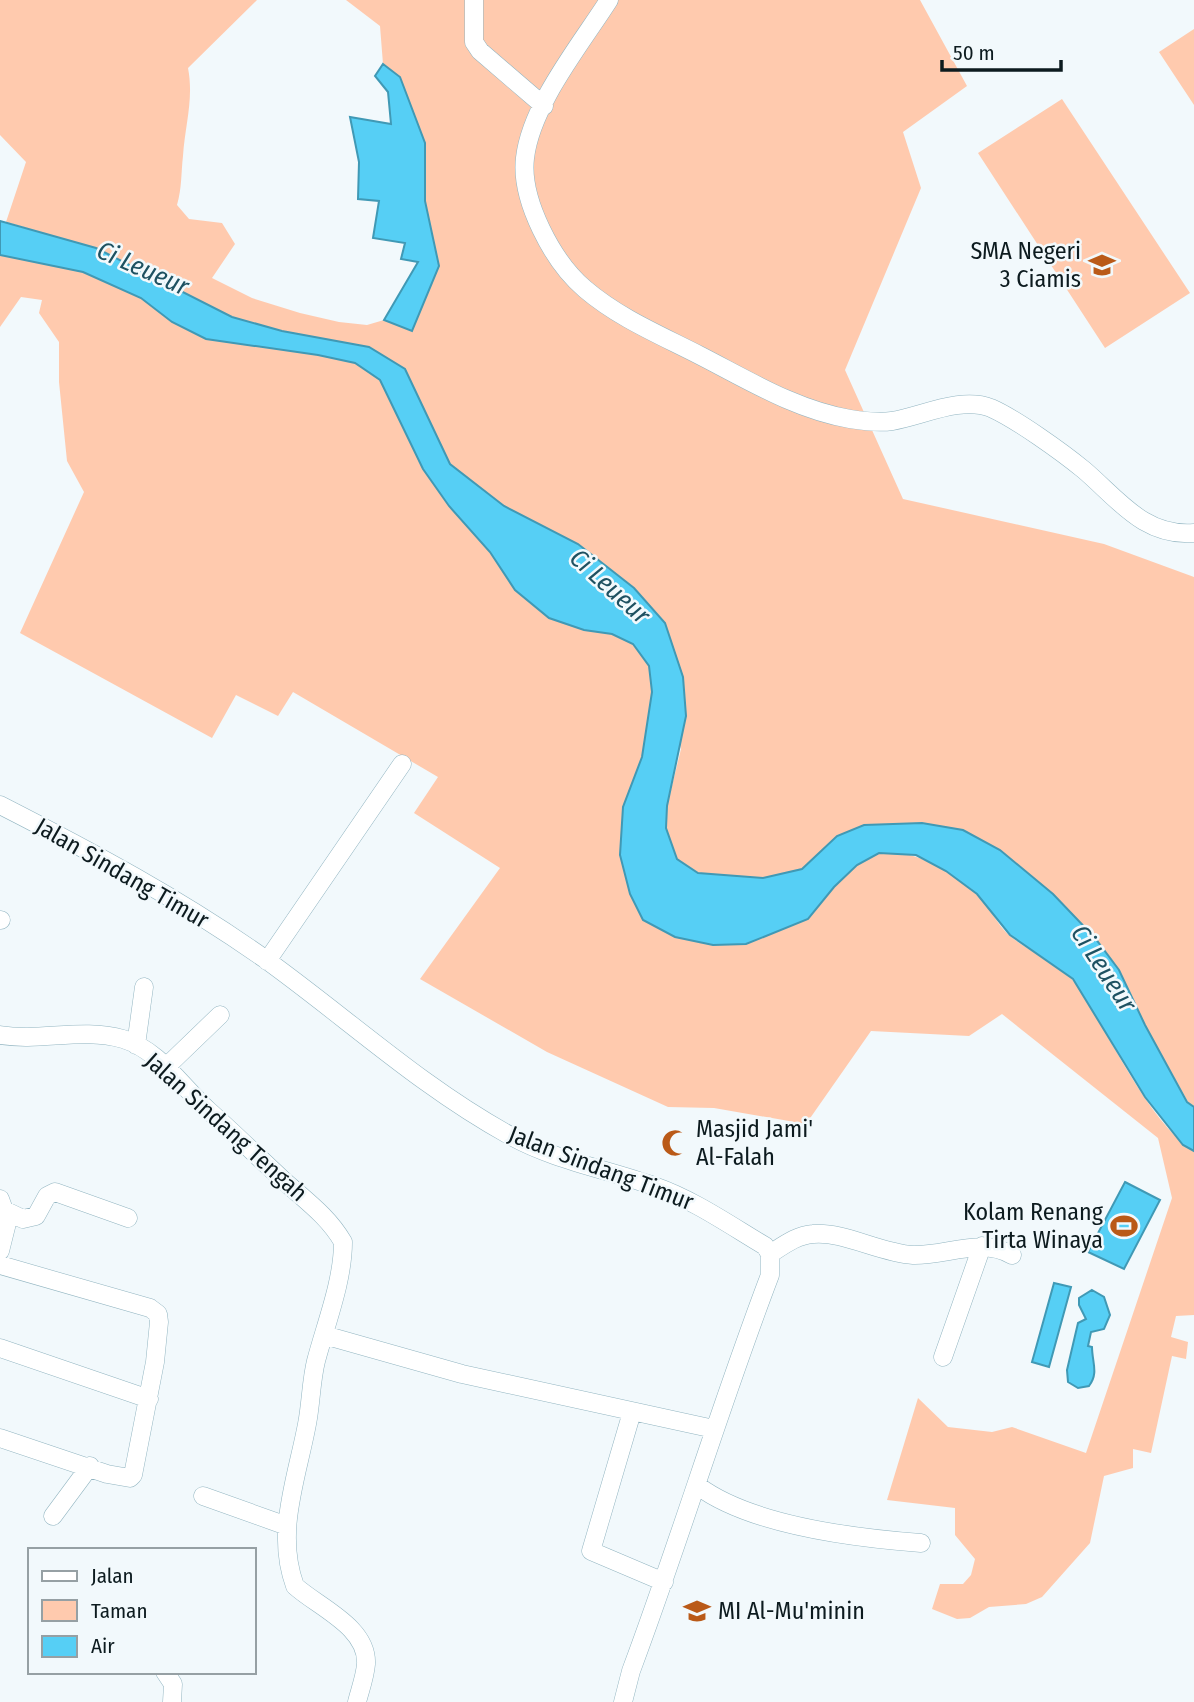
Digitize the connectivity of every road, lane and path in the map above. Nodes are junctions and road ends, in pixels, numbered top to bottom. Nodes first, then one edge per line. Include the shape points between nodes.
1 (474, 0) edge
2 (609, 0) edge
3 (544, 106) junction
4 (1194, 533) edge
5 (402, 764) dead end
6 (0, 805) edge
7 (267, 961) junction
8 (144, 987) dead end
9 (220, 1015) dead end
10 (0, 1035) edge
11 (136, 1045) junction
12 (166, 1067) junction
13 (5, 1207) edge
14 (128, 1218) dead end
15 (982, 1246) junction
16 (0, 1251) edge
17 (770, 1254) junction
18 (1012, 1255) dead end
19 (0, 1265) edge
20 (324, 1335) junction
21 (0, 1348) edge
22 (943, 1357) dead end
23 (149, 1399) junction
24 (632, 1412) junction
25 (714, 1429) junction
26 (0, 1438) edge
27 (90, 1466) junction
28 (698, 1486) junction
29 (203, 1496) dead end
30 (53, 1516) dead end
31 (286, 1526) junction
32 (921, 1543) dead end
33 (664, 1582) junction
34 (166, 1674) edge
35 (172, 1702) edge
36 (357, 1702) edge
37 (623, 1702) edge

1 - 3 street via 474,42
2 - 3 street
3 - 4 street via 525,158 532,211 583,288 623,317 783,398 834,416 890,421 969,405 991,408 1083,470 1137,520 1173,533
5 - 7 street
6 - 7 street, Jalan Sindang Timur via 138,877
7 - 17 street, Jalan Sindang Timur via 415,1076 511,1136 555,1156 699,1204 765,1246
8 - 11 street
9 - 12 street
10 - 11 street, Jalan Sindang Tengah via 21,1038 78,1033
11 - 12 street, Jalan Sindang Tengah
12 - 20 street, Jalan Sindang Tengah via 335,1228 343,1253
13 - 14 street via 29,1219 55,1192
13 - 16 street
15 - 17 street via 915,1255 823,1233 794,1239
15 - 18 street
15 - 22 street
17 - 25 street via 770,1275
19 - 23 street via 158,1314
20 - 24 street via 462,1374
20 - 31 street, Jalan Sindang Tengah
21 - 23 street
23 - 27 street via 133,1475 126,1479
24 - 25 street
24 - 33 street via 591,1551
25 - 28 street
26 - 27 street
27 - 30 street
28 - 32 street via 710,1496 774,1519 868,1539
28 - 33 street
29 - 31 street
31 - 36 street, Jalan Sindang Tengah via 289,1571 295,1586 350,1629 363,1649 366,1663
33 - 37 street
34 - 35 street via 173,1684

